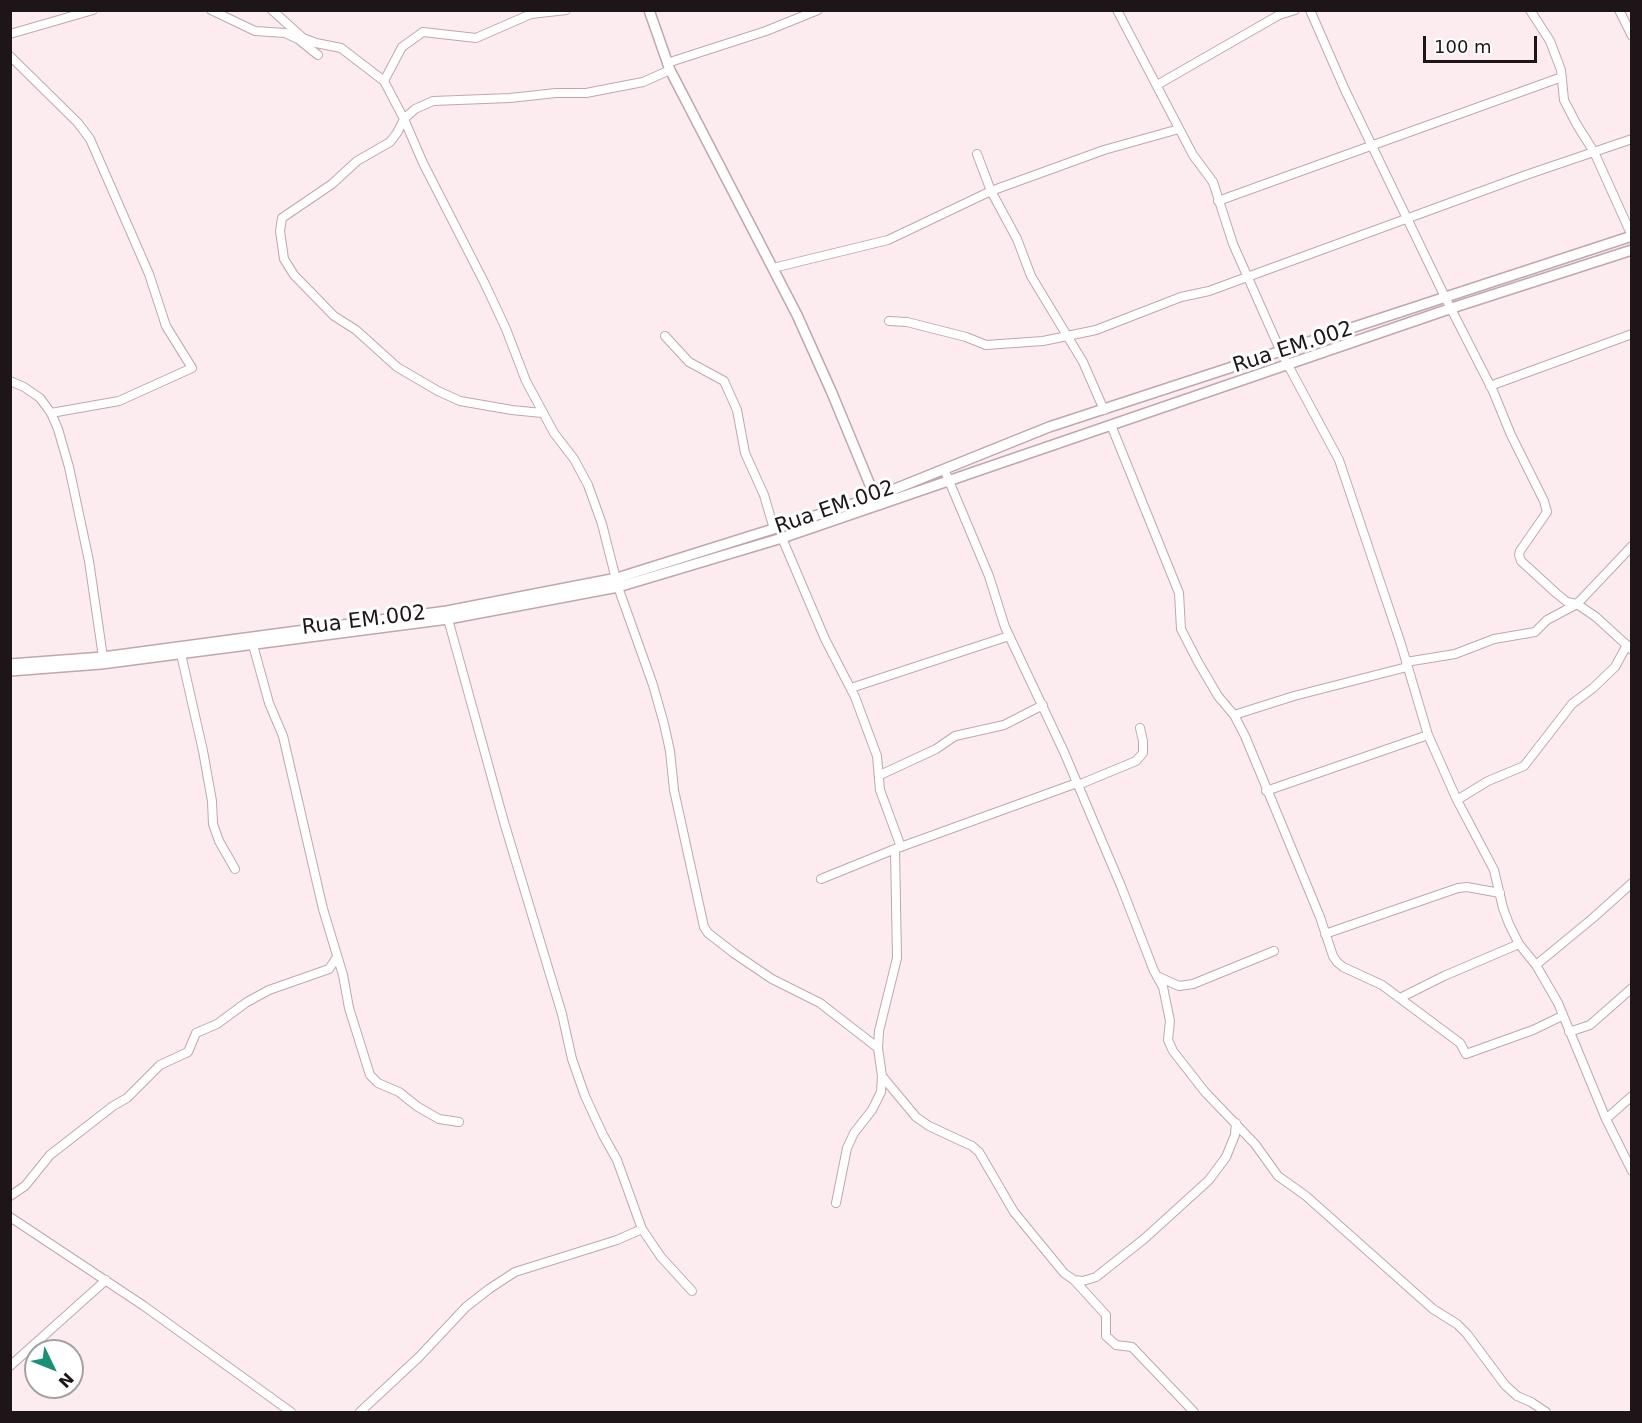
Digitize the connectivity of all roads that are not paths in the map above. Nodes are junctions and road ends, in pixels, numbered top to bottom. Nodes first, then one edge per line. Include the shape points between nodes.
1 (93, 10) edge
2 (211, 10) edge
3 (272, 10) edge
4 (566, 10) edge
5 (649, 10) edge
6 (818, 10) edge
7 (1118, 10) edge
8 (1295, 10) edge
9 (1310, 10) edge
10 (1530, 10) edge
11 (1619, 10) edge
12 (10, 34) edge
13 (1632, 36) edge
14 (318, 55) dead end
15 (10, 56) edge
16 (669, 67) junction
17 (1562, 77) junction
18 (384, 81) junction
19 (1157, 85) junction
20 (404, 119) junction
21 (1179, 129) junction
22 (1632, 139) edge
23 (1372, 146) junction
24 (1594, 152) junction
25 (977, 154) dead end
26 (992, 191) junction
27 (1218, 201) junction
28 (1407, 218) junction
29 (1631, 236) edge
30 (1632, 250) edge
31 (772, 268) junction
32 (1248, 277) junction
33 (1445, 297) junction
34 (1452, 308) junction
35 (889, 321) dead end
36 (1632, 334) edge
37 (665, 336) dead end
38 (1066, 336) junction
39 (1281, 352) junction
40 (1287, 363) junction
41 (10, 381) edge
42 (1490, 386) junction
43 (1104, 410) junction
44 (51, 413) junction
45 (542, 413) junction
46 (1111, 425) junction
47 (944, 469) junction
48 (948, 481) junction
49 (874, 496) junction
50 (774, 529) junction
51 (782, 538) junction
52 (1632, 546) edge
53 (617, 583) junction
54 (1576, 604) junction
55 (448, 619) junction
56 (1010, 636) junction
57 (253, 645) junction
58 (1629, 648) edge
59 (181, 654) junction
60 (103, 657) junction
61 (10, 663) edge
62 (1406, 664) junction
63 (10, 671) edge
64 (851, 688) junction
65 (1043, 705) junction
66 (1234, 715) junction
67 (1140, 728) dead end
68 (1428, 735) junction
69 (880, 775) junction
70 (1078, 784) junction
71 (1266, 791) junction
72 (1457, 800) junction
73 (898, 848) junction
74 (235, 869) dead end
75 (821, 879) dead end
76 (1632, 883) edge
77 (1500, 893) junction
78 (1325, 934) junction
79 (1519, 944) junction
80 (1274, 951) dead end
81 (337, 957) junction
82 (1536, 965) junction
83 (1157, 977) junction
84 (1632, 988) edge
85 (1400, 998) junction
86 (1563, 1016) junction
87 (1569, 1032) junction
88 (878, 1048) junction
89 (882, 1076) junction
90 (1632, 1096) edge
91 (1606, 1119) junction
92 (459, 1122) dead end
93 (1236, 1123) junction
94 (1631, 1166) edge
95 (10, 1196) edge
96 (836, 1203) dead end
97 (10, 1217) edge
98 (642, 1229) junction
99 (106, 1280) junction
100 (1074, 1280) junction
101 (692, 1291) dead end
102 (10, 1366) edge
103 (291, 1413) edge
104 (360, 1413) edge
105 (1194, 1413) edge
106 (1546, 1413) edge

1 - 12 street
2 - 14 street via 255,31 285,33
3 - 18 street via 303,38 341,48
4 - 18 street via 531,14 476,38 423,32 402,46
5 - 16 street
6 - 16 street
7 - 19 street
8 - 19 street via 1279,15
9 - 23 street
10 - 17 street via 1550,41
11 - 13 street
15 - 44 street via 90,139 149,274 166,326 192,368 119,401
16 - 20 street via 643,82 586,93 433,101
16 - 31 street
17 - 23 street
17 - 24 street via 1563,100
18 - 20 street
19 - 21 street
20 - 45 street via 494,302
20 - 45 street via 390,142 357,161 332,184 282,218 279,231 284,259 294,275 334,316 412,377 460,401
21 - 26 street via 1104,150
21 - 27 street via 1213,182
22 - 24 street
23 - 27 street
23 - 28 street
24 - 28 street
24 - 29 street
25 - 26 street
26 - 31 street via 888,240
26 - 38 street via 1031,276
27 - 32 street
28 - 32 street
28 - 33 street
29 - 33 street, Rua EM.002
30 - 34 street, Rua EM.002
31 - 49 street via 832,393
32 - 38 street via 1181,297 1096,330
32 - 39 street
33 - 34 street
33 - 39 street, Rua EM.002
34 - 40 street, Rua EM.002
34 - 42 street
35 - 38 street via 907,322 986,345
36 - 42 street
37 - 50 street via 689,362 724,381 738,410 745,453
38 - 43 street via 1083,362
39 - 40 street
39 - 43 street, Rua EM.002
40 - 46 street, Rua EM.002
40 - 62 street via 1339,460
41 - 44 street via 40,398
42 - 54 street via 1547,512 1520,551 1521,561 1567,602
43 - 47 street, Rua EM.002 via 1049,427
44 - 60 street via 69,467 89,561
45 - 53 street via 588,485
46 - 48 street, Rua EM.002
46 - 66 street via 1179,593 1181,629 1218,696
47 - 48 street
47 - 49 street, Rua EM.002
48 - 51 street, Rua EM.002
48 - 56 street
49 - 50 street, Rua EM.002
50 - 53 street, Rua EM.002
51 - 53 street, Rua EM.002
51 - 64 street via 825,639
52 - 54 street
53 - 55 street, Rua EM.002
53 - 60 street, Rua EM.002 via 447,611
53 - 88 street via 664,724 704,927 735,954 772,979 820,1003
54 - 58 street
54 - 62 street via 1547,620 1535,632 1494,639 1455,654
55 - 57 street, Rua EM.002
55 - 98 street via 572,1059 585,1096 617,1160
56 - 64 street
56 - 65 street
57 - 59 street, Rua EM.002
57 - 81 street via 283,736 322,909
58 - 72 street via 1615,667 1572,704 1524,766
59 - 63 street, Rua EM.002
59 - 74 street via 203,751 213,824
60 - 61 street, Rua EM.002
62 - 66 street
62 - 68 street
64 - 69 street via 877,756
65 - 69 street via 1004,725 956,736
65 - 70 street
66 - 71 street
67 - 70 street via 1143,753 1136,761
68 - 71 street
68 - 72 street
69 - 73 street via 880,790
70 - 73 street
70 - 83 street
71 - 78 street
72 - 77 street via 1494,870
73 - 75 street
73 - 88 street via 897,958
76 - 82 street
77 - 78 street via 1458,888
77 - 79 street
78 - 85 street via 1342,967
79 - 82 street
79 - 85 street
80 - 83 street via 1193,984 1179,986
81 - 92 street via 370,1076 439,1119
81 - 95 street via 329,969 269,990 196,1033 188,1052 160,1065 127,1098 50,1155 25,1186
82 - 86 street
83 - 93 street via 1168,1003 1168,1040 1173,1051
84 - 87 street via 1590,1025
85 - 86 street via 1460,1042 1466,1054
86 - 87 street
87 - 91 street
88 - 89 street
89 - 96 street via 881,1092 847,1148
89 - 100 street via 916,1117 979,1152 1014,1212
90 - 91 street
91 - 94 street
93 - 100 street via 1226,1157 1209,1180 1096,1277
93 - 106 street via 1278,1176 1306,1196 1433,1309 1457,1324 1505,1385
97 - 99 street
98 - 101 street
98 - 104 street via 515,1272 466,1307
99 - 102 street
99 - 103 street
100 - 105 street via 1106,1315 1106,1336 1116,1345 1132,1347

